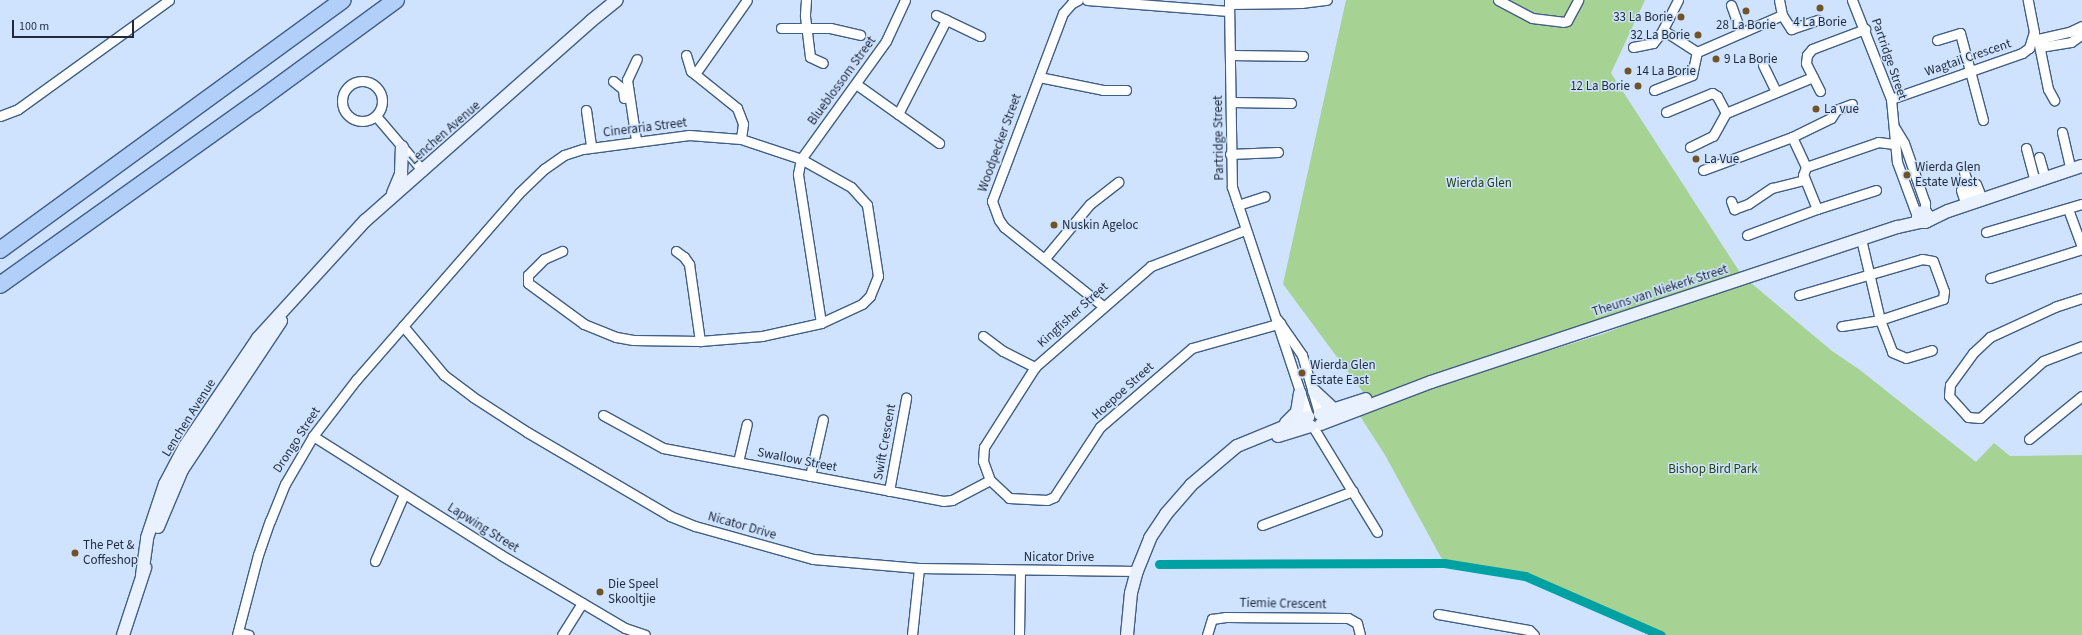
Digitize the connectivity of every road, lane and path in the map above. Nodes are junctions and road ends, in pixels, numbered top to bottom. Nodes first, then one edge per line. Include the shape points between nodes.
1 (169, 0) edge
2 (343, 0) edge
3 (396, 0) edge
4 (617, 0) edge
5 (747, 0) edge
6 (806, 0) edge
7 (905, 0) edge
8 (1078, 0) edge
9 (1087, 0) edge
10 (1327, 0) edge
11 (1498, 0) edge
12 (1578, 0) edge
13 (1678, 0) edge
14 (1778, 0) edge
15 (1852, 0) edge
16 (2028, 0) edge
17 (1251, 1) edge
18 (1229, 5) edge
19 (1731, 5) dead end
20 (936, 15) dead end
21 (1782, 15) junction
22 (946, 20) junction
23 (1817, 20) dead end
24 (2082, 26) edge
25 (781, 28) dead end
26 (808, 28) junction
27 (1865, 29) junction
28 (1663, 30) junction
29 (1741, 32) junction
30 (2082, 34) edge
31 (860, 35) dead end
32 (980, 36) dead end
33 (1937, 40) dead end
34 (2037, 41) junction
35 (1634, 47) dead end
36 (1697, 52) junction
37 (686, 55) dead end
38 (1231, 55) junction
39 (1303, 56) dead end
40 (637, 59) dead end
41 (823, 63) dead end
42 (1763, 65) dead end
43 (1970, 71) junction
44 (695, 74) junction
45 (1039, 77) junction
46 (1813, 77) junction
47 (613, 81) dead end
48 (856, 84) junction
49 (1126, 90) dead end
50 (1654, 90) dead end
51 (1820, 91) dead end
52 (1776, 92) junction
53 (1891, 99) junction
54 (2054, 100) dead end
55 (1231, 102) junction
56 (1291, 103) dead end
57 (1852, 104) dead end
58 (586, 110) dead end
59 (1666, 112) dead end
60 (1726, 113) junction
61 (898, 114) junction
62 (0, 116) edge
63 (376, 116) junction
64 (1983, 120) dead end
65 (1895, 128) junction
66 (2062, 132) dead end
67 (1792, 137) junction
68 (741, 139) junction
69 (634, 141) junction
70 (938, 143) dead end
71 (1894, 144) junction
72 (402, 147) junction
73 (591, 147) junction
74 (1690, 147) dead end
75 (2028, 148) dead end
76 (1278, 152) dead end
77 (1907, 153) junction
78 (1230, 154) junction
79 (2039, 157) dead end
80 (801, 159) junction
81 (1897, 162) junction
82 (814, 167) junction
83 (1806, 167) junction
84 (2077, 168) edge
85 (1703, 170) dead end
86 (423, 171) junction
87 (1964, 172) dead end
88 (798, 174) junction
89 (1803, 180) junction
90 (2040, 180) junction
91 (1118, 182) dead end
92 (1917, 184) junction
93 (1976, 184) dead end
94 (1903, 189) junction
95 (1876, 190) dead end
96 (1961, 190) dead end
97 (1265, 196) dead end
98 (389, 199) junction
99 (1731, 201) dead end
100 (1974, 202) junction
101 (2082, 204) edge
102 (1238, 205) junction
103 (1817, 209) junction
104 (2068, 209) junction
105 (1921, 216) junction
106 (1245, 230) junction
107 (1986, 232) dead end
108 (1747, 235) dead end
109 (1862, 239) junction
110 (2082, 248) edge
111 (0, 250) edge
112 (562, 251) dead end
113 (676, 251) dead end
114 (1045, 258) junction
115 (1868, 275) junction
116 (1990, 278) dead end
117 (0, 285) edge
118 (1799, 296) dead end
119 (2082, 298) edge
120 (1103, 306) junction
121 (1880, 320) junction
122 (1277, 321) junction
123 (821, 323) junction
124 (403, 326) junction
125 (1841, 326) dead end
126 (983, 336) dead end
127 (700, 340) junction
128 (2082, 346) edge
129 (1932, 350) dead end
130 (1035, 367) junction
131 (1432, 382) junction
132 (1313, 387) junction
133 (1299, 391) junction
134 (2082, 396) edge
135 (906, 398) dead end
136 (1332, 409) junction
137 (603, 414) dead end
138 (823, 419) dead end
139 (1315, 420) junction
140 (747, 424) dead end
141 (1282, 426) junction
142 (313, 436) junction
143 (2029, 439) dead end
144 (1226, 455) junction
145 (738, 462) junction
146 (810, 476) junction
147 (990, 480) junction
148 (889, 491) junction
149 (1353, 491) junction
150 (404, 494) junction
151 (1262, 525) dead end
152 (1377, 532) dead end
153 (375, 561) dead end
154 (919, 568) junction
155 (1020, 570) junction
156 (1137, 571) junction
157 (582, 603) junction
158 (1438, 614) dead end
159 (237, 634) edge
160 (123, 635) edge
161 (249, 635) edge
162 (562, 635) edge
163 (644, 635) edge
164 (912, 635) edge
165 (1019, 635) edge
166 (1127, 635) edge
167 (1207, 635) edge
168 (1360, 635) edge
169 (1534, 635) edge

1 - 62 street via 18,109
2 - 111 highway
3 - 117 highway
4 - 86 street, Lenchen Avenue via 591,20
5 - 44 street
6 - 26 street via 805,16
7 - 48 street, Blueblossom Street via 886,41
8 - 45 street, Woodpecker Street via 1063,13
9 - 18 street
10 - 17 street via 1301,4
11 - 12 street via 1532,18 1562,22 1568,20
13 - 28 street
14 - 21 street
15 - 27 street, Partridge Street
16 - 34 street
17 - 18 street
18 - 38 street, Partridge Street
19 - 29 street
20 - 22 street
21 - 23 street via 1791,29
21 - 29 street
22 - 32 street
22 - 61 street
24 - 34 street
25 - 26 street
26 - 31 street via 830,28
26 - 41 street via 810,57
27 - 46 street via 1812,49 1806,58
27 - 53 street, Partridge Street
28 - 35 street via 1651,45
28 - 36 street
29 - 36 street
30 - 34 street via 2075,41
33 - 43 street via 1960,33
34 - 43 street, Wagtail Crescent via 2022,52
34 - 54 street via 2048,89
36 - 50 street via 1692,75
37 - 44 street via 689,69
38 - 39 street
38 - 55 street, Partridge Street
40 - 69 street via 626,80
42 - 52 street
43 - 53 street, Wagtail Crescent
43 - 64 street
44 - 68 street via 737,108 743,124
45 - 49 street via 1103,90
45 - 114 street, Woodpecker Street via 992,201 1004,227
46 - 51 street
46 - 52 street
47 - 69 street via 623,88
48 - 61 street
48 - 80 street, Blueblossom Street
52 - 60 street
53 - 65 street, Partridge Street
55 - 56 street
55 - 78 street, Partridge Street
57 - 67 street via 1836,110 1831,118
58 - 73 street
59 - 60 street via 1712,93 1717,96
60 - 74 street via 1713,136
61 - 70 street
63 - 63 street via 361,121 348,114 342,100 348,86 363,81 377,87 383,102
63 - 72 street
65 - 71 street, Partridge Street
65 - 77 street, Partridge Street
66 - 84 street
67 - 83 street
67 - 85 street
68 - 69 street, Cineraria Street via 689,135
68 - 80 street, Cineraria Street
69 - 73 street, Cineraria Street
71 - 81 street, Partridge Street
71 - 83 street via 1878,142
72 - 86 street
72 - 98 street via 402,174
73 - 124 street, Cineraria Street via 564,155 544,169 519,193
75 - 90 street
76 - 78 street
77 - 81 street
77 - 92 street, Partridge Street
78 - 102 street, Partridge Street via 1232,187
79 - 90 street
80 - 82 street, Cineraria Street
80 - 88 street, Blueblossom Street
81 - 94 street, Partridge Street
82 - 88 street
82 - 123 street, Cineraria Street via 851,187 867,205 878,266 878,276 870,296 862,304
83 - 89 street
84 - 90 street, Theuns van Niekerk Street
86 - 98 street, Lenchen Avenue
87 - 100 street
88 - 123 street, Blueblossom Street
89 - 99 street via 1772,188 1748,204 1734,209
89 - 103 street
90 - 100 street, Theuns van Niekerk Street
91 - 114 street via 1090,204
92 - 94 street
92 - 105 street, Partridge Street via 1925,203
93 - 100 street
94 - 105 street, Partridge Street
95 - 103 street
96 - 100 street
97 - 102 street
98 - 160 street, Lenchen Avenue via 343,244 258,338 185,446 165,484 154,513 144,550 142,575
100 - 105 street, Theuns van Niekerk Street via 1948,211
101 - 104 street
102 - 106 street, Partridge Street
103 - 108 street
104 - 107 street
104 - 110 street
105 - 109 street, Theuns van Niekerk Street
106 - 120 street, Kingfisher Street via 1157,262
106 - 122 street, Partridge Street
109 - 115 street
109 - 131 street, Theuns van Niekerk Street
110 - 116 street
112 - 127 street, Cineraria Street via 544,259 528,275 527,280 568,314 616,337 652,341
113 - 127 street via 689,264
114 - 120 street, Woodpecker Street
115 - 118 street
115 - 121 street
115 - 121 street via 1928,258 1935,265 1944,291 1940,301
119 - 128 street via 2055,307 1990,337 1973,353 1950,385 1949,396 1968,418 1980,418 2043,361
120 - 130 street, Kingfisher Street
121 - 125 street
121 - 129 street via 1892,352 1899,356 1913,357
122 - 132 street, Partridge Street via 1302,355
122 - 133 street, Partridge Street
122 - 147 street, Hoepoe Street via 1192,348 1100,427 1054,497 1047,500 1008,498
123 - 127 street, Cineraria Street via 762,336
124 - 142 street, Drongo Street
124 - 154 street, Nicator Drive via 451,381 527,432 670,516 695,526 813,559
126 - 130 street via 1003,351
130 - 147 street, Kingfisher Street via 984,447 983,461
131 - 136 street, Theuns van Niekerk Street
131 - 139 street, Theuns van Niekerk Street
132 - 133 street
132 - 136 street
132 - 139 street, Partridge Street
133 - 139 street, Partridge Street
133 - 141 street via 1297,412
134 - 143 street
135 - 148 street, Swift Crescent
136 - 139 street, Theuns van Niekerk Street
137 - 145 street, Swallow Street via 663,448
138 - 146 street
139 - 141 street, Theuns van Niekerk Street
139 - 144 street, Theuns van Niekerk Street
139 - 149 street via 1324,444
140 - 145 street
141 - 144 street, Theuns van Niekerk Street via 1245,441
142 - 150 street, Lapwing Street
142 - 159 street, Drongo Street via 285,484 270,521
144 - 156 street, Theuns van Niekerk Street via 1191,485 1166,514 1150,538
145 - 146 street, Swallow Street
146 - 148 street, Swallow Street
147 - 148 street, Swallow Street via 948,501
149 - 151 street
149 - 152 street
150 - 153 street
150 - 157 street, Lapwing Street
154 - 155 street, Nicator Drive
154 - 164 street
155 - 156 street, Nicator Drive
155 - 165 street
156 - 166 street, Theuns van Niekerk Street via 1131,593
157 - 162 street
157 - 163 street, Lapwing Street via 625,628
158 - 169 street via 1529,630
159 - 161 street
167 - 168 street, Tiemie Crescent via 1212,619 1226,617 1348,618 1357,623

